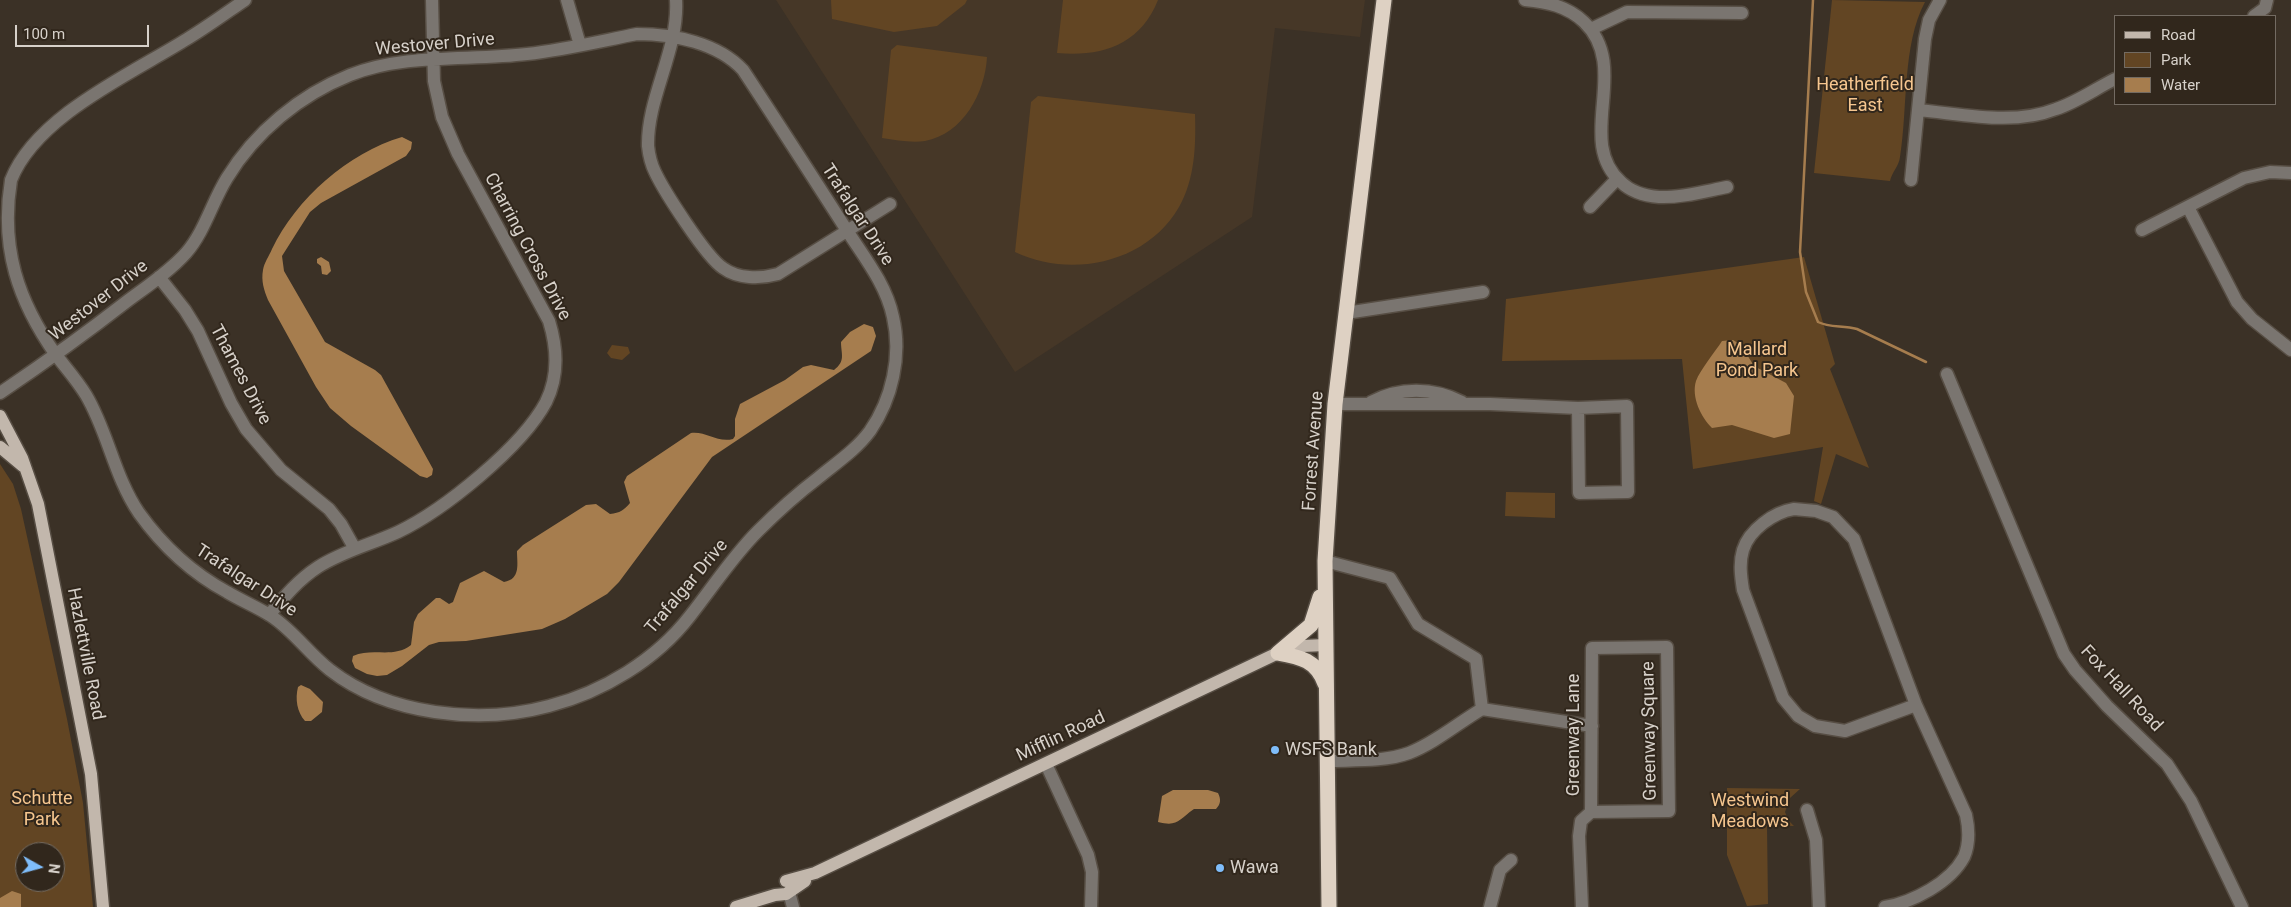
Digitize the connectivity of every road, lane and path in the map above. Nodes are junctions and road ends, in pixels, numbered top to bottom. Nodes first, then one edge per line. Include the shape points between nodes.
1 (245, 0) edge
2 (432, 0) edge
3 (567, 0) edge
4 (676, 0) edge
5 (1384, 0) edge
6 (1525, 0) edge
7 (1940, 0) edge
8 (2268, 0) edge
9 (1742, 13) dead end
10 (2255, 15) edge
11 (1591, 28) junction
12 (673, 37) junction
13 (580, 45) junction
14 (433, 60) junction
15 (2114, 81) edge
16 (1918, 110) junction
17 (2291, 173) edge
18 (1617, 179) junction
19 (1911, 180) dead end
20 (1728, 187) dead end
21 (890, 204) dead end
22 (1590, 207) dead end
23 (2, 208) edge
24 (2188, 208) junction
25 (2142, 230) dead end
26 (847, 231) junction
27 (159, 277) junction
28 (1484, 292) dead end
29 (1346, 313) junction
30 (2291, 350) edge
31 (57, 356) junction
32 (1947, 374) dead end
33 (0, 393) edge
34 (1335, 404) junction
35 (1578, 408) junction
36 (0, 416) edge
37 (0, 447) edge
38 (28, 470) junction
39 (355, 549) junction
40 (1325, 561) junction
41 (1325, 579) junction
42 (269, 615) junction
43 (1326, 645) junction
44 (1592, 648) joint
45 (1278, 653) junction
46 (1327, 690) junction
47 (1916, 704) junction
48 (1482, 708) junction
49 (1592, 726) junction
50 (1328, 761) junction
51 (1046, 764) junction
52 (1806, 810) dead end
53 (1591, 812) junction
54 (1511, 860) dead end
55 (785, 889) junction
56 (1913, 903) edge
57 (793, 906) edge
58 (103, 907) edge
59 (736, 907) edge
60 (1091, 907) edge
61 (1329, 907) edge
62 (1490, 907) edge
63 (1582, 907) edge
64 (1819, 907) edge
65 (1885, 907) edge
66 (2242, 907) edge

1 - 23 street, Trafalgar Drive via 43,132 13,174
2 - 14 street, Charring Cross Drive
3 - 13 street
4 - 12 street
5 - 29 highway, Forrest Avenue
6 - 11 street via 1560,6
7 - 16 street via 1929,20 1925,38
8 - 10 street
9 - 11 street via 1627,12
11 - 18 street via 1606,66 1602,146
12 - 13 street, Westover Drive via 637,34
12 - 26 street, Trafalgar Drive via 724,53 744,70
12 - 26 street via 652,119 650,157 658,179 713,259 731,273 766,277 787,270
13 - 14 street, Westover Drive via 527,54
14 - 27 street, Westover Drive via 389,64 349,75 310,95 279,118 250,147 226,179 196,240
14 - 39 street, Charring Cross Drive via 437,101 448,132 549,321 554,338 555,371 546,402 537,415 474,481 413,523
15 - 16 street via 2069,104 2027,117
16 - 19 street
17 - 24 street via 2270,172 2244,178
18 - 20 street via 1632,190 1661,197
18 - 22 street
21 - 26 street
23 - 31 street, Trafalgar Drive via 4,256 13,286
24 - 25 street
24 - 30 street via 2237,302 2252,320
26 - 42 street, Trafalgar Drive via 880,283 894,323 895,366 881,413 852,451 794,497 745,545 679,630 623,675 572,699 528,711 483,715 424,709 389,701 356,687 331,671
27 - 31 street, Westover Drive
27 - 39 street, Thames Drive via 198,331 246,429 281,470 329,509
28 - 29 street
29 - 34 highway, Forrest Avenue
31 - 33 street, Westover Drive
31 - 42 street, Trafalgar Drive via 92,407 120,480 145,520 196,572
32 - 66 street, Fox Hall Road via 2064,654 2107,706 2167,764 2191,801
34 - 35 street
34 - 40 highway, Forrest Avenue
35 - 35 street via 1627,406 1628,492 1579,493
36 - 38 main road, Hazlettville Road
37 - 38 main road
38 - 58 main road, Hazlettville Road via 46,538 89,766
39 - 42 street, Charring Cross Drive via 333,558 302,579
40 - 41 highway, Forrest Avenue
40 - 48 street via 1390,578 1418,624 1476,660
41 - 43 highway, Forrest Avenue
41 - 45 highway via 1311,625
43 - 45 main road, Mifflin Road via 1302,646
43 - 46 highway, Forrest Avenue
44 - 49 street, Greenway Lane
44 - 53 street, Greenway Square via 1667,647 1669,811
45 - 46 highway via 1310,662 1321,673
45 - 51 main road, Mifflin Road
46 - 50 highway, Forrest Avenue
47 - 47 street via 1868,571 1849,531 1833,517 1816,511 1784,510 1764,522 1746,543 1740,573 1743,590 1790,707 1815,726 1845,730
47 - 56 street via 1969,828 1964,857 1952,873
48 - 49 street
48 - 50 street via 1430,743 1407,754 1382,759
49 - 53 street, Greenway Lane
50 - 61 highway, Forrest Avenue
51 - 55 main road, Mifflin Road
51 - 60 street via 1088,855 1092,872
52 - 64 street via 1816,840
53 - 63 street, Greenway Lane via 1581,821 1579,836
54 - 62 street via 1500,870
55 - 57 street
55 - 59 main road, Mifflin Road
56 - 65 street

